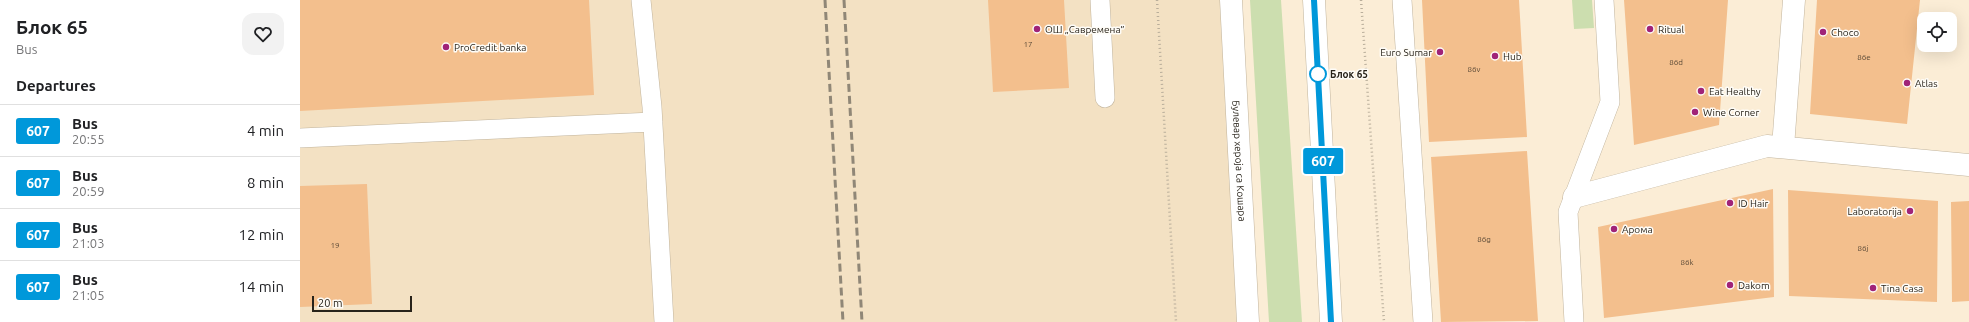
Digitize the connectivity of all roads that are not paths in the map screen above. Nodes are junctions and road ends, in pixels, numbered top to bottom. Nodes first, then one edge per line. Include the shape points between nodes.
1 (641, 0) edge
2 (1100, 0) edge
3 (1231, 0) edge
4 (1314, 0) edge
5 (1402, 0) edge
6 (1604, 0) edge
7 (1794, 0) edge
8 (1105, 98) dead end
9 (653, 122) junction
10 (300, 138) edge
11 (1783, 147) junction
12 (1969, 165) edge
13 (1574, 197) junction
14 (664, 322) edge
15 (1248, 322) edge
16 (1331, 322) edge
17 (1423, 322) edge
18 (1574, 322) edge

1 - 9 lane
2 - 8 lane
3 - 15 main road, Булевар хероја са Кошара
4 - 16 main road
5 - 17 lane
6 - 13 lane via 1610,102
7 - 11 main road
9 - 10 lane
9 - 14 lane
11 - 12 main road
11 - 13 main road via 1767,146
13 - 18 lane via 1568,212

